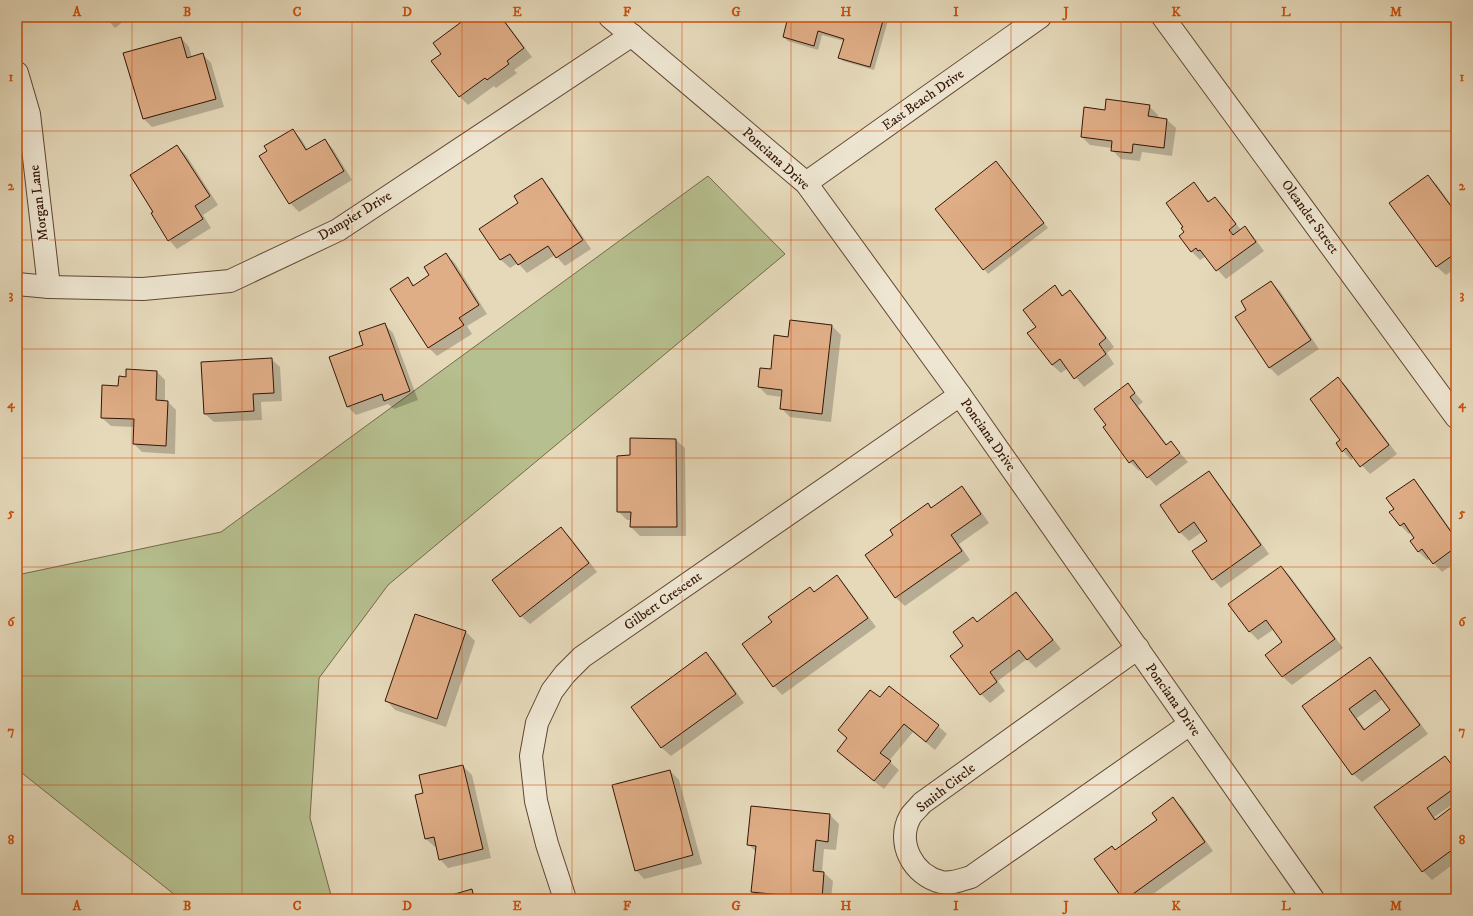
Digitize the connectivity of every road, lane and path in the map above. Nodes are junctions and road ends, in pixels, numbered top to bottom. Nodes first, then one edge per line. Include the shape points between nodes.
1 (610, 17) edge
2 (1040, 17) edge
3 (1163, 17) edge
4 (632, 35) junction
5 (17, 73) edge
6 (806, 183) junction
7 (17, 284) edge
8 (49, 287) junction
9 (960, 395) junction
10 (1456, 417) edge
11 (1138, 648) junction
12 (1190, 724) junction
13 (565, 899) edge
14 (1313, 899) edge

1 - 4 street, Ponciana Drive
2 - 6 street, East Beach Drive
3 - 10 street, Oleander Street
4 - 6 street, Ponciana Drive
4 - 8 street, Dampier Drive via 338,230 230,281 143,288
5 - 8 street, Morgan Lane via 29,114
6 - 9 street, Ponciana Drive
7 - 8 street, Dampier Drive
9 - 11 street, Ponciana Drive
9 - 13 street, Gilbert Crescent via 582,657 565,674 552,691 536,723 531,756 536,801
11 - 12 street, Ponciana Drive
11 - 12 street, Smith Circle via 922,803 910,816 905,833 906,849 913,864 923,874 941,882 954,883 971,877
12 - 14 street, Ponciana Drive

